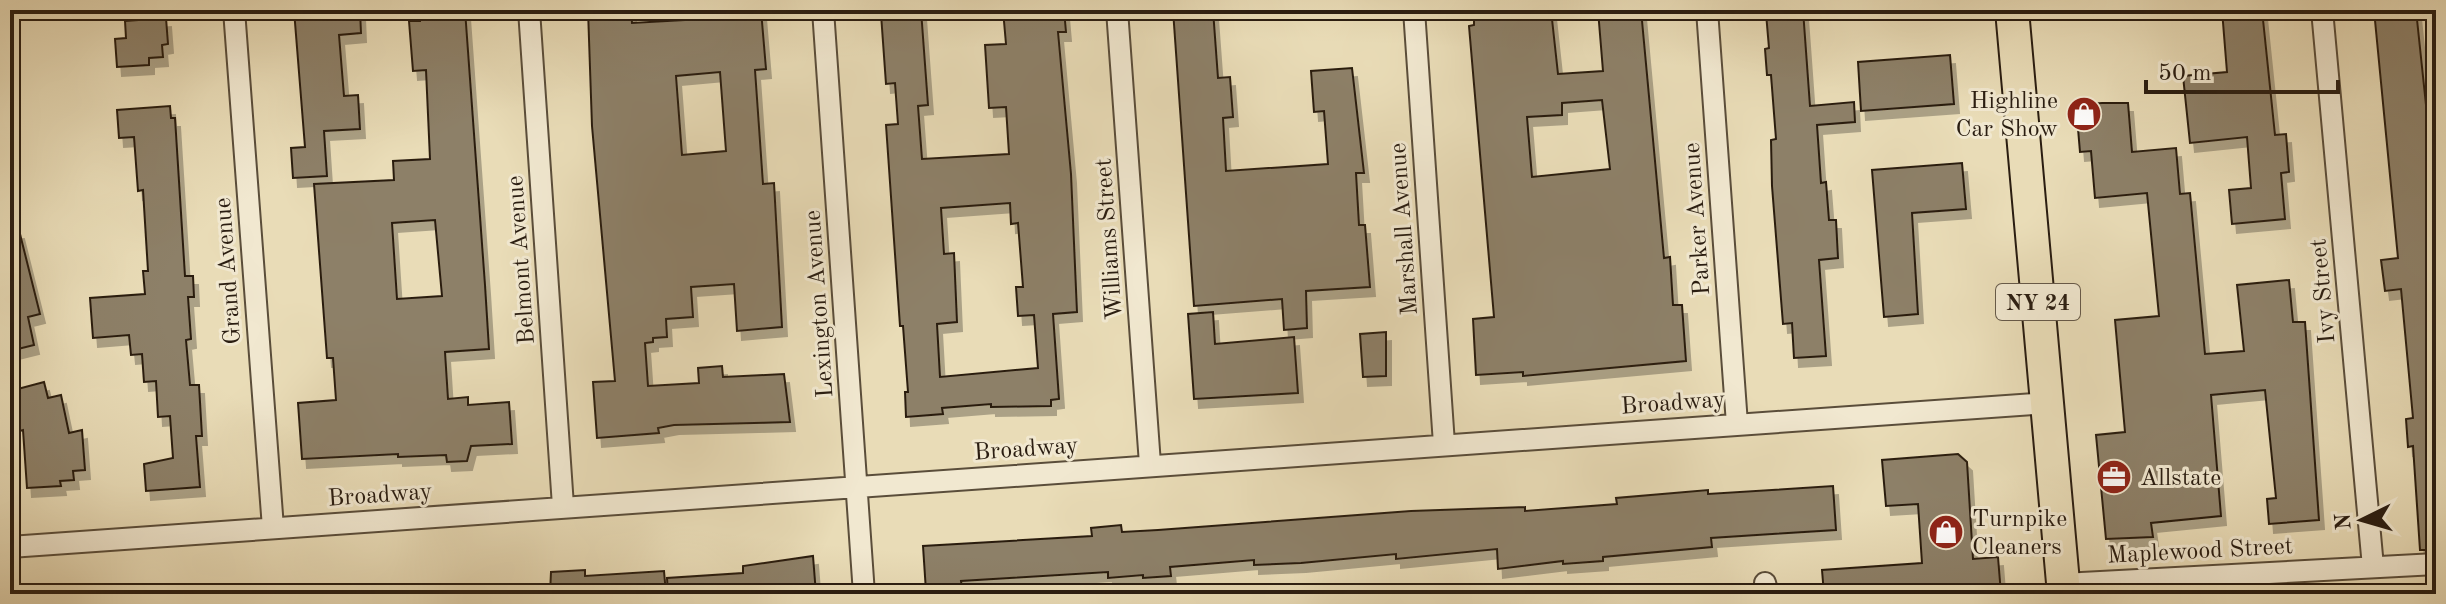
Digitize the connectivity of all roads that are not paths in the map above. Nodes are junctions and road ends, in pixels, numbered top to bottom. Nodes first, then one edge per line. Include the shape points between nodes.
1 (234, 10) edge
2 (529, 10) edge
3 (823, 10) edge
4 (1117, 10) edge
5 (1414, 10) edge
6 (1707, 10) edge
7 (2012, 10) edge
8 (2322, 10) edge
9 (2047, 403) junction
10 (1737, 424) junction
11 (1444, 444) junction
12 (1150, 464) junction
13 (857, 486) junction
14 (563, 506) junction
15 (273, 528) junction
16 (10, 547) edge
17 (2436, 564) edge
18 (2373, 567) junction
19 (2064, 589) edge
20 (864, 594) edge

1 - 15 street, Grand Avenue
2 - 14 street, Belmont Avenue
3 - 13 street, Lexington Avenue
4 - 12 street, Williams Street
5 - 11 street, Marshall Avenue
6 - 10 street, Parker Avenue
7 - 9 main road, NY 24
8 - 18 street, Ivy Street
9 - 10 street, Broadway
9 - 19 main road, NY 24
10 - 11 street, Broadway
11 - 12 street, Broadway
12 - 13 street, Broadway
13 - 14 street, Broadway
13 - 20 street, Lexington Avenue
14 - 15 street, Broadway
15 - 16 street, Broadway
17 - 18 street, Maplewood Street
18 - 19 street, Maplewood Street

